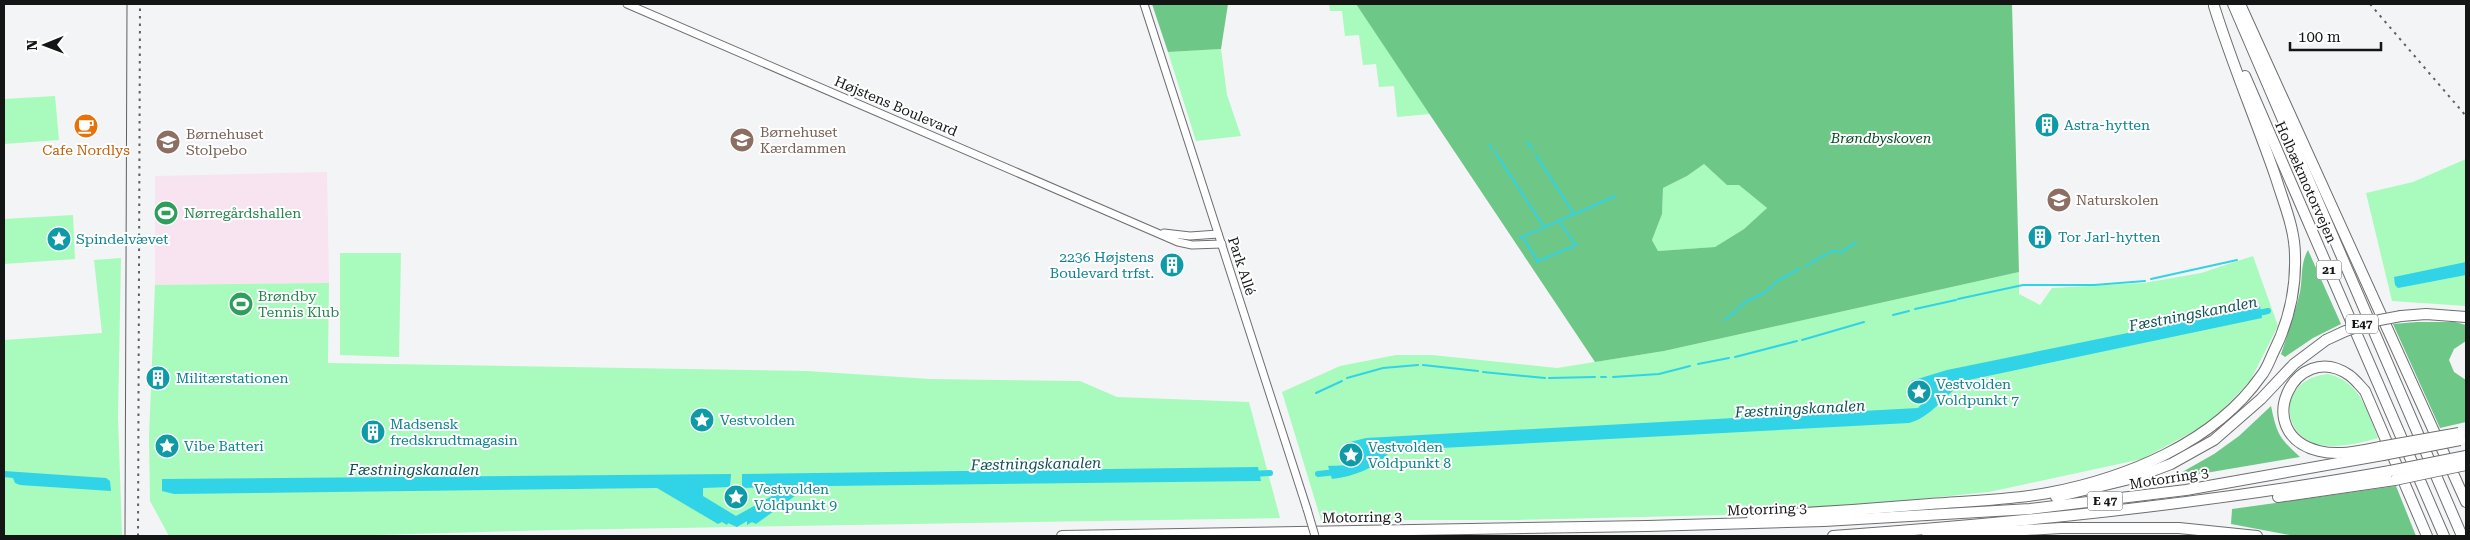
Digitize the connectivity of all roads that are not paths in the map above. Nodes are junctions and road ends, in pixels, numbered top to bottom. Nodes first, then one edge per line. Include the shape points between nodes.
1 (626, 4) edge
2 (1144, 4) edge
3 (2233, 4) edge
4 (2240, 4) edge
5 (2214, 5) edge
6 (1156, 232) junction
7 (1218, 234) junction
8 (1222, 244) junction
9 (2466, 317) edge
10 (2463, 436) edge
11 (2382, 451) junction
12 (2466, 456) edge
13 (2466, 465) edge
14 (2392, 476) junction
15 (2466, 502) edge
16 (1924, 515) junction
17 (1647, 526) junction
18 (1062, 536) edge
19 (1315, 536) edge
20 (1832, 536) edge
21 (1919, 536) edge
22 (2257, 536) edge
23 (2427, 536) edge
24 (2444, 536) edge
25 (2462, 536) edge

1 - 6 street, Højstens Boulevard
2 - 7 street, Park Allé
3 - 25 highway, Holbækmotorvejen / 21
4 - 15 highway
5 - 17 highway via 2292,227 2296,255 2294,291 2284,330 2262,375 2226,416 2163,456 2119,474 2048,493 1827,513 1665,520
5 - 24 highway, Holbækmotorvejen / 21
6 - 7 street, Højstens Boulevard via 1190,236
6 - 8 street, Højstens Boulevard via 1192,245
7 - 8 street, Park Allé
8 - 19 street, Park Allé, bridge
9 - 16 highway, E47, bridge via 2402,316 2349,328 2326,340 2294,364 2261,399 2214,440 2171,464 2134,478 2081,492
10 - 11 highway, Motorring 3 / E 47, bridge
11 - 16 highway, Motorring 3 / E 47 via 2186,490 2108,501
11 - 23 highway via 2333,453 2317,451 2299,442 2288,429 2283,414 2285,396 2294,380 2306,370 2333,368 2348,374 2365,391
12 - 14 highway, bridge
13 - 14 highway, bridge
14 - 20 highway, Motorring 3 / E 47 via 2281,497 2232,498 1924,530
16 - 17 highway, Motorring 3 / E 47
17 - 18 highway, Motorring 3 / E 47
21 - 22 highway via 2061,528 2179,528

